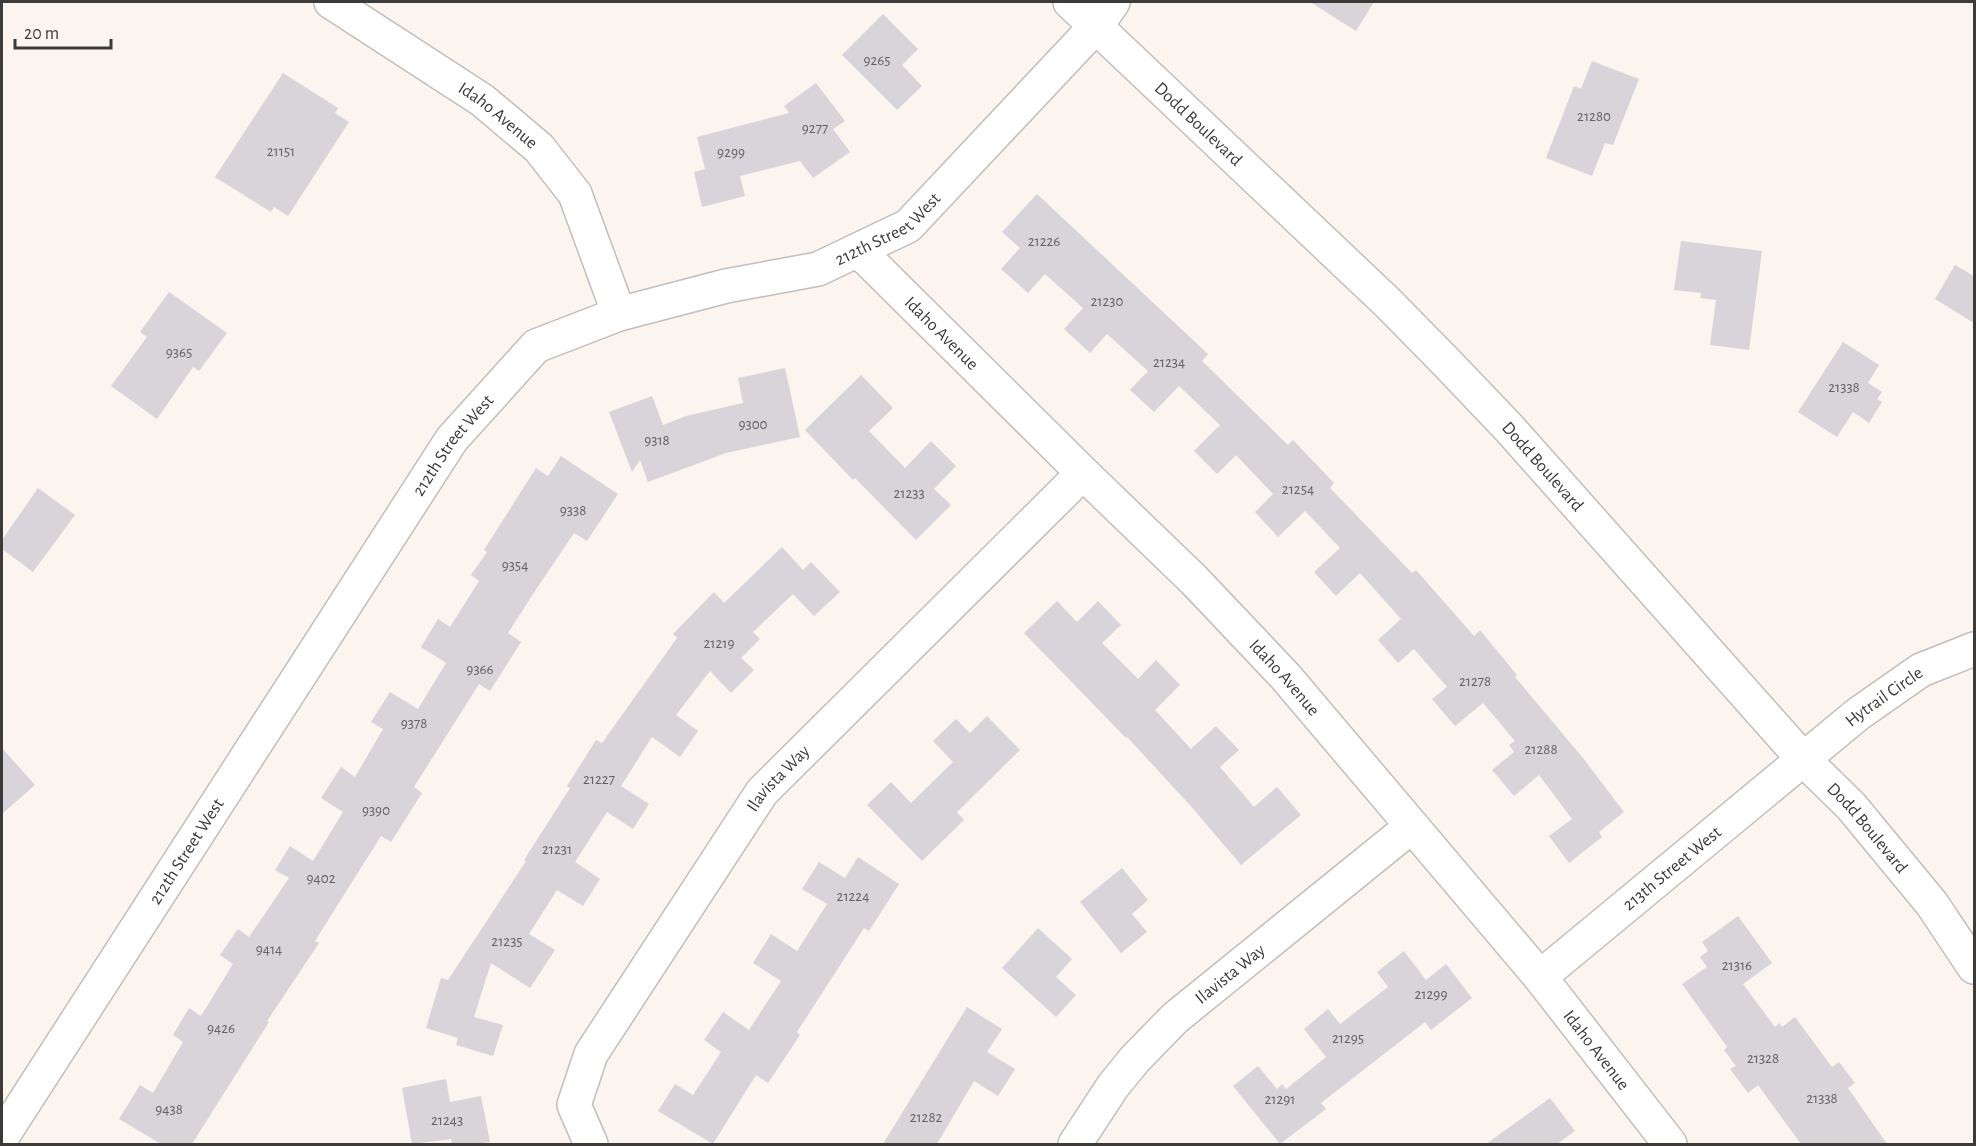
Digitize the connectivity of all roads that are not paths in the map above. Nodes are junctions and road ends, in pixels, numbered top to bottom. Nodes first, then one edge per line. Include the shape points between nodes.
1 (332, 2) edge
2 (1071, 2) edge
3 (1105, 13) edge
4 (858, 250) junction
5 (619, 314) junction
6 (1083, 473) junction
7 (1974, 649) edge
8 (1804, 760) junction
9 (1412, 826) junction
10 (1974, 967) edge
11 (1540, 977) junction
12 (2, 1137) edge
13 (591, 1144) edge
14 (1075, 1144) edge
15 (1670, 1144) edge

1 - 5 street, Idaho Avenue via 482,99 539,148 575,194
2 - 3 street, Dodd Boulevard
3 - 4 street, 212th Street West via 908,226
3 - 8 street, Dodd Boulevard via 1515,434
4 - 5 street, 212th Street West via 818,269 726,286
4 - 6 street, Idaho Avenue
5 - 12 street, 212th Street West via 536,346 452,439
6 - 9 street, Idaho Avenue via 1194,580 1285,676
6 - 13 street, Ilavista Way via 762,792 591,1054 574,1105
7 - 8 street, Hytrail Circle via 1921,670 1858,714
8 - 10 street, Dodd Boulevard via 1851,806 1932,904
8 - 11 street, 213th Street West
9 - 11 street, Idaho Avenue
9 - 14 street, Ilavista Way via 1175,1018 1113,1086
11 - 15 street, Idaho Avenue

